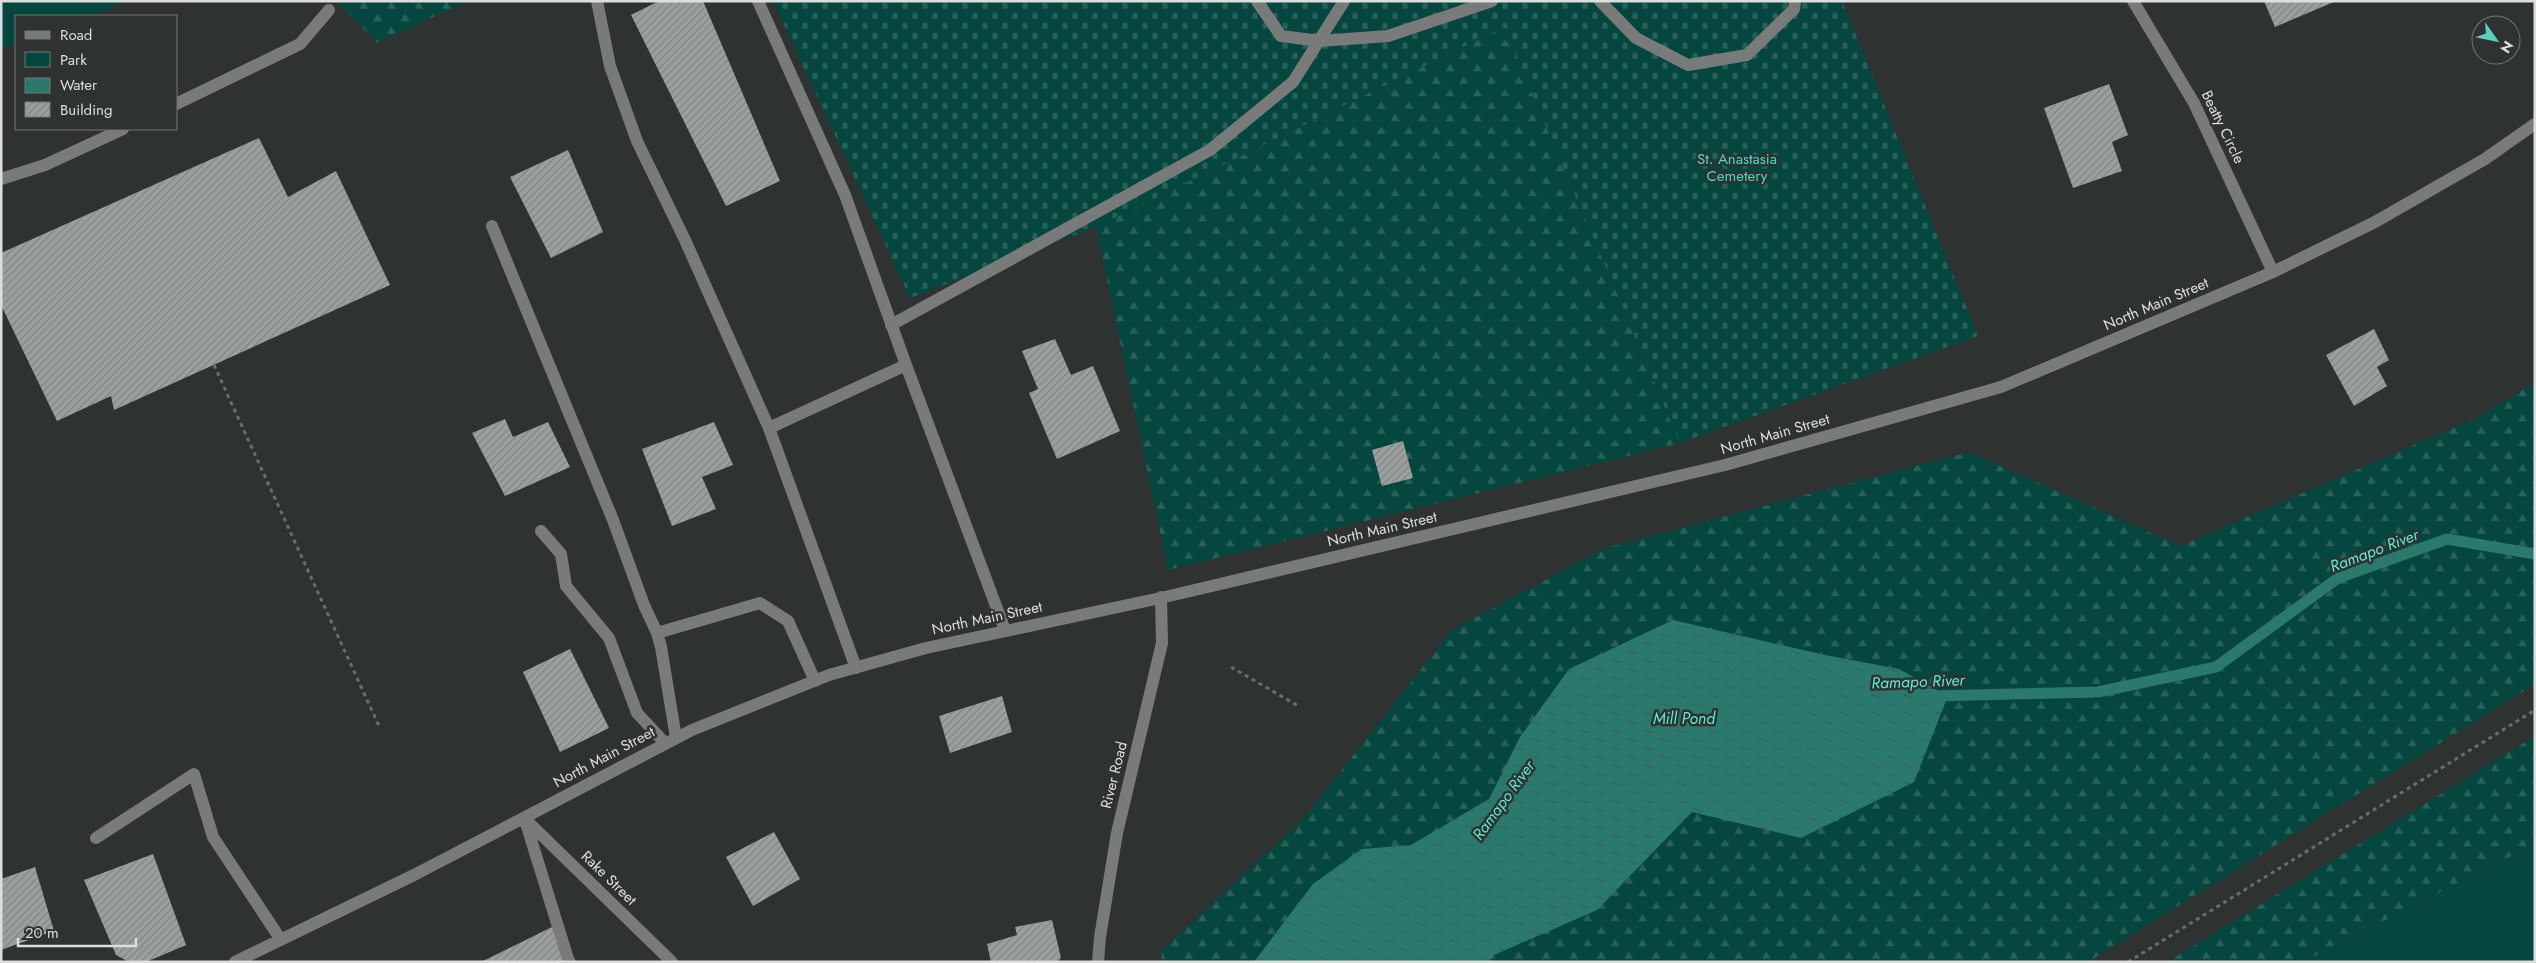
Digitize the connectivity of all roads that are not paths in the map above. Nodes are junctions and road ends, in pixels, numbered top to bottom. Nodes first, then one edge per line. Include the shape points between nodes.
1 (596, 1) edge
2 (758, 1) edge
3 (1256, 1) edge
4 (1344, 1) edge
5 (1492, 1) edge
6 (1600, 1) edge
7 (1795, 1) edge
8 (2133, 1) edge
9 (329, 10) dead end
10 (1320, 41) junction
11 (178, 103) edge
12 (2535, 124) edge
13 (121, 130) edge
14 (1, 178) edge
15 (492, 226) dead end
16 (2273, 272) junction
17 (891, 324) junction
18 (906, 365) junction
19 (770, 428) junction
20 (541, 531) dead end
21 (1161, 597) junction
22 (1005, 630) junction
23 (657, 633) junction
24 (856, 668) junction
25 (815, 681) junction
26 (671, 741) junction
27 (524, 818) junction
28 (96, 838) dead end
29 (280, 940) junction
30 (235, 962) edge
31 (570, 962) edge
32 (672, 962) edge
33 (1098, 962) edge

1 - 19 street via 610,66 636,141 685,240
2 - 17 street via 845,195
3 - 10 street via 1281,36
4 - 10 street
5 - 10 street via 1388,36
6 - 7 street via 1636,38 1688,65 1747,55 1794,9
8 - 16 street, Beatty Circle via 2194,103
9 - 11 street via 300,44
10 - 17 street via 1293,82 1210,150
12 - 16 street, North Main Street via 2485,158 2375,222
13 - 14 street via 45,165
15 - 23 street
16 - 21 street, North Main Street via 2001,387 1725,465
17 - 18 street
18 - 19 street
18 - 22 street
19 - 24 street
20 - 26 street via 561,554 566,586 609,638 637,713
21 - 22 street, North Main Street
21 - 33 street, River Road via 1162,643 1117,833
22 - 24 street, North Main Street
23 - 25 street via 760,603 788,621
23 - 26 street
24 - 25 street, North Main Street
25 - 26 street, North Main Street
26 - 27 street, North Main Street
27 - 29 street, North Main Street
27 - 31 street
27 - 32 street, Rake Street
28 - 29 street via 194,774 213,836
29 - 30 street, North Main Street

